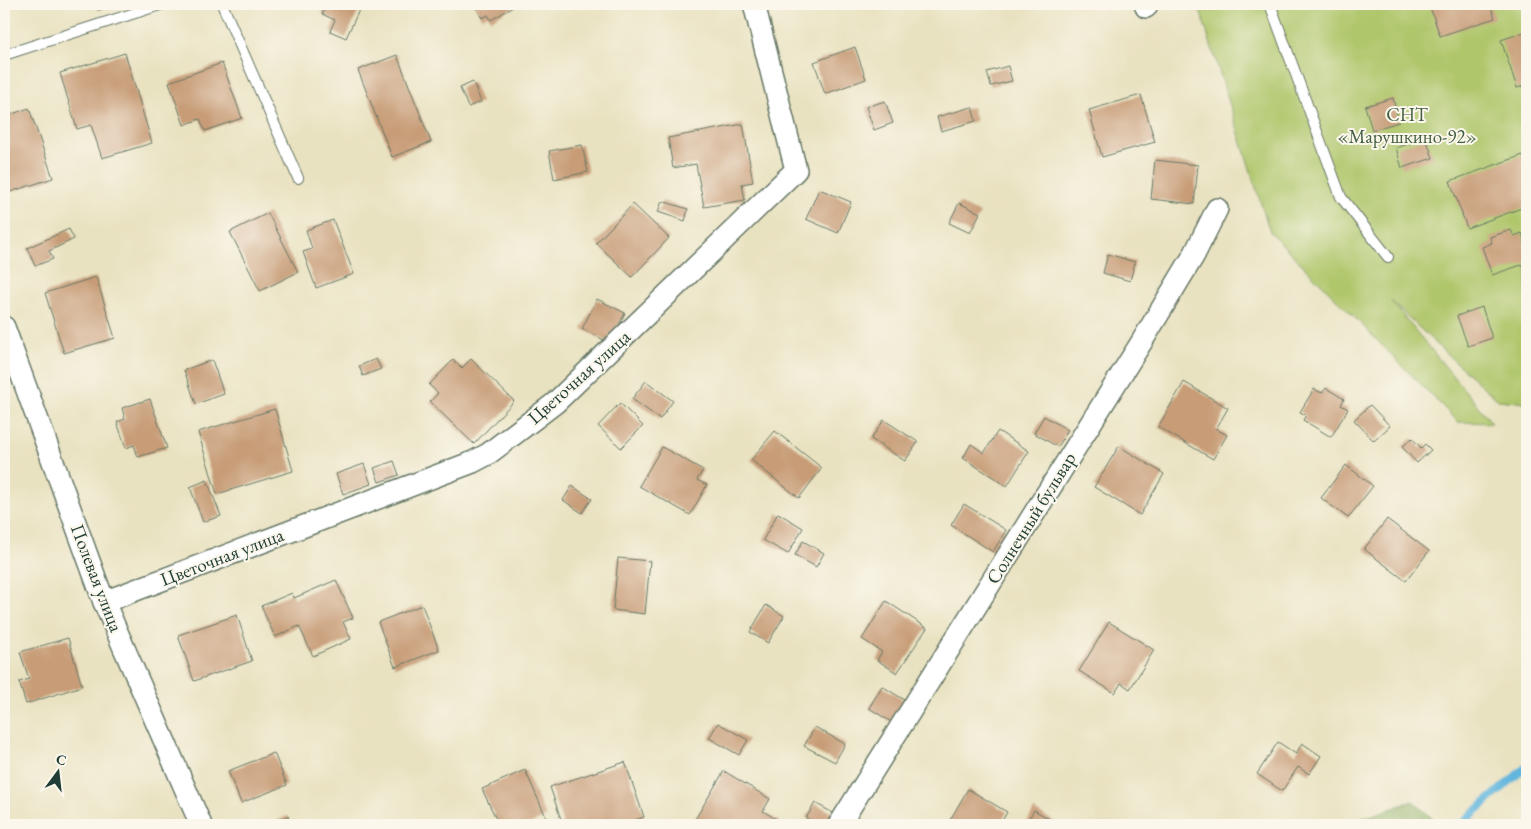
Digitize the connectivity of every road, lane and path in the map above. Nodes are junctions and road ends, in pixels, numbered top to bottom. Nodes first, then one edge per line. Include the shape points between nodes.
1 (163, 4) edge
2 (222, 4) edge
3 (754, 4) edge
4 (1270, 4) edge
5 (4, 55) edge
6 (298, 178) dead end
7 (1217, 209) dead end
8 (1388, 257) dead end
9 (4, 327) edge
10 (104, 602) junction
11 (201, 825) edge
12 (839, 825) edge

1 - 5 lane
2 - 6 lane
3 - 10 street, Цветочная улица via 796,170 555,403 473,462
4 - 8 lane via 1341,197
7 - 12 street, Солнечный бульвар via 1194,256
9 - 10 street, Полевая улица
10 - 11 street, Полевая улица

